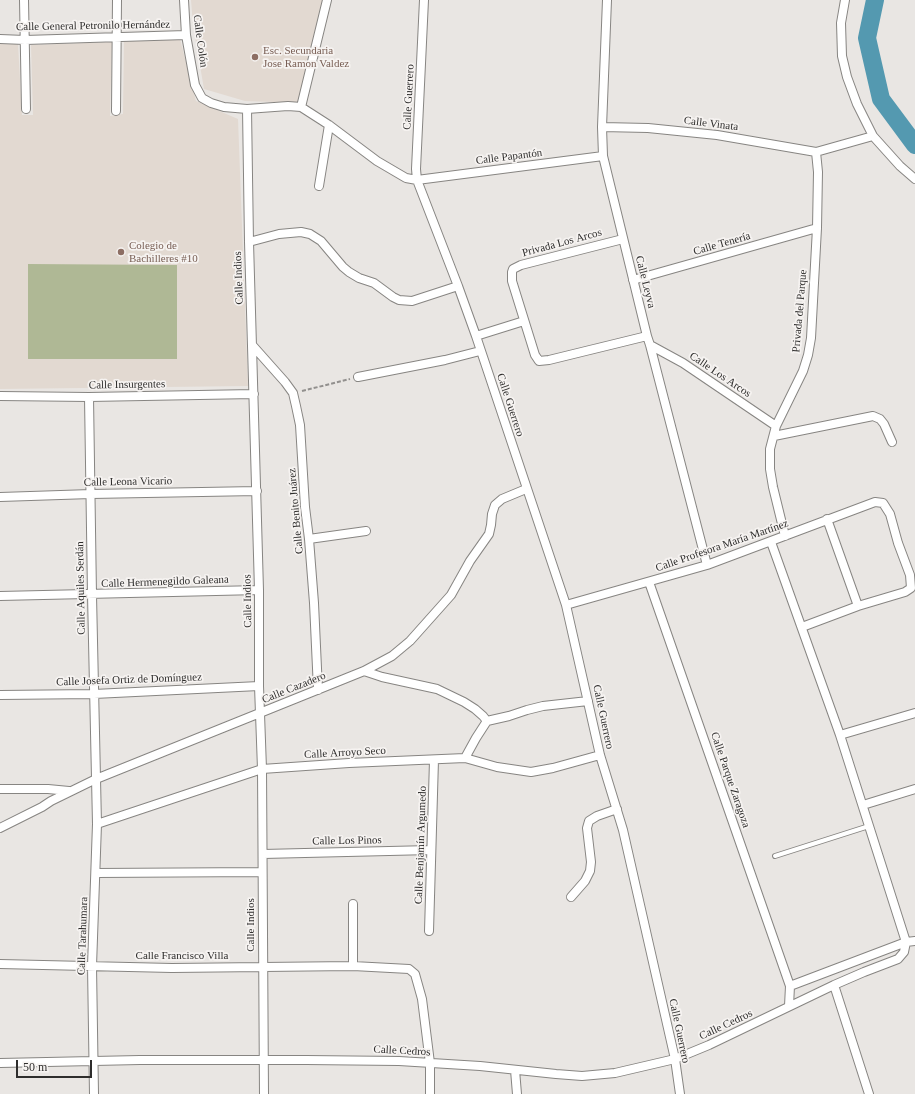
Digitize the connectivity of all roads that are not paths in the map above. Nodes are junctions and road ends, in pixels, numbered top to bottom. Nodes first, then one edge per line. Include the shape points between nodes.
1 (24, 0) edge
2 (117, 0) edge
3 (184, 0) edge
4 (327, 0) edge
5 (424, 0) edge
6 (607, 0) edge
7 (845, 0) edge
8 (186, 35) junction
9 (117, 36) junction
10 (0, 39) edge
11 (25, 40) junction
12 (301, 107) junction
13 (26, 108) dead end
14 (247, 109) junction
15 (116, 111) dead end
16 (329, 125) junction
17 (602, 127) junction
18 (873, 136) junction
19 (816, 152) junction
20 (603, 156) junction
21 (915, 179) edge
22 (417, 180) junction
23 (319, 186) dead end
24 (817, 228) junction
25 (623, 239) junction
26 (249, 242) junction
27 (633, 280) junction
28 (458, 286) junction
29 (524, 321) junction
30 (476, 336) junction
31 (647, 336) junction
32 (650, 345) junction
33 (253, 346) junction
34 (480, 351) junction
35 (358, 377) road end
36 (254, 394) junction
37 (0, 396) edge
38 (89, 396) junction
39 (776, 426) junction
40 (774, 436) junction
41 (892, 442) dead end
42 (526, 489) junction
43 (257, 491) junction
44 (91, 494) junction
45 (0, 497) edge
46 (827, 519) junction
47 (366, 531) dead end
48 (785, 536) junction
49 (309, 539) junction
50 (771, 542) junction
51 (707, 565) junction
52 (649, 582) junction
53 (259, 590) junction
54 (92, 594) junction
55 (0, 596) edge
56 (566, 605) junction
57 (858, 606) junction
58 (802, 627) junction
59 (364, 671) junction
60 (259, 686) junction
61 (318, 690) junction
62 (94, 694) junction
63 (0, 695) edge
64 (588, 701) junction
65 (915, 712) edge
66 (261, 713) junction
67 (487, 721) junction
68 (840, 735) junction
69 (600, 755) junction
70 (465, 758) junction
71 (434, 760) junction
72 (262, 769) junction
73 (96, 779) junction
74 (0, 789) edge
75 (915, 790) edge
76 (69, 791) junction
77 (863, 805) junction
78 (617, 810) junction
79 (97, 824) junction
80 (870, 826) junction
81 (0, 828) edge
82 (432, 850) junction
83 (263, 854) junction
84 (775, 856) dead end
85 (262, 872) junction
86 (96, 873) junction
87 (571, 897) dead end
88 (353, 904) dead end
89 (429, 932) dead end
90 (915, 941) edge
91 (906, 942) junction
92 (0, 964) edge
93 (92, 966) junction
94 (353, 966) junction
95 (263, 967) junction
96 (834, 985) junction
97 (790, 986) junction
98 (789, 1006) junction
99 (675, 1059) junction
100 (264, 1060) junction
101 (94, 1061) junction
102 (0, 1063) edge
103 (430, 1063) junction
104 (515, 1070) junction
105 (94, 1094) edge
106 (264, 1094) edge
107 (430, 1094) edge
108 (517, 1094) edge
109 (680, 1094) edge
110 (869, 1094) edge

1 - 11 street
2 - 9 street
3 - 8 street, Calle Colón
4 - 12 street
5 - 22 street, Calle Guerrero
6 - 17 street, Calle Leyva
7 - 18 street via 841,23 842,56 857,104
8 - 9 street, Calle General Petronilo Hernández
8 - 14 street, Calle Colón via 195,85 202,98 224,107
9 - 11 street, Calle General Petronilo Hernández
9 - 15 street
10 - 11 street, Calle General Petronilo Hernández
11 - 13 street
12 - 14 street
12 - 16 street
14 - 26 street, Calle Indios
16 - 22 street via 401,176
16 - 23 street
17 - 19 street, Calle Vinata via 648,128 718,135
17 - 20 street, Calle Leyva
18 - 19 street
18 - 21 street
19 - 24 street, Privada del Parque
20 - 22 street, Calle Papantón
20 - 25 street, Calle Leyva
22 - 28 street, Calle Guerrero
24 - 27 street, Calle Tenería
24 - 39 street, Privada del Parque via 808,355 803,371
25 - 27 street, Calle Leyva
25 - 29 street, Privada Los Arcos via 532,262 513,270 512,281
26 - 28 street via 279,234 310,234 321,240 349,272 374,283 400,300 412,301
26 - 33 street, Calle Indios
27 - 31 street, Calle Leyva
28 - 30 street, Calle Guerrero
29 - 30 street
29 - 31 street, Privada Los Arcos via 535,355 541,361
30 - 34 street, Calle Guerrero
31 - 32 street, Calle Leyva
32 - 39 street, Calle Los Arcos via 683,363
32 - 51 street, Calle Leyva
33 - 36 street, Calle Indios
33 - 49 street, Calle Benito Juárez via 293,393 300,425
34 - 35 street
34 - 42 street, Calle Guerrero
36 - 38 street, Calle Insurgentes
36 - 43 street, Calle Indios
37 - 38 street, Calle Insurgentes
38 - 44 street, Calle Aquiles Serdán
39 - 40 street, Privada del Parque
40 - 41 street via 873,416 884,424
40 - 48 street, Privada del Parque via 770,449 770,469
42 - 56 street, Calle Guerrero
42 - 59 street, Calle Cazadero via 502,499 495,505 492,526 486,539 451,595 410,641 392,656
43 - 44 street, Calle Leona Vicario
43 - 53 street, Calle Indios
44 - 45 street, Calle Leona Vicario
44 - 54 street, Calle Aquiles Serdán
46 - 48 street, Calle Profesora María Martínez
46 - 57 street
46 - 57 street, Calle Profesora María Martínez via 875,502 883,503 890,514 910,575 911,588 888,598
47 - 49 street
48 - 50 street, Calle Profesora María Martínez
49 - 61 street, Calle Benito Juárez
50 - 51 street, Calle Profesora María Martínez
50 - 58 street
51 - 52 street, Calle Profesora María Martínez
52 - 56 street, Calle Profesora María Martínez
52 - 97 street, Calle Parque Zaragoza
53 - 54 street, Calle Hermenegildo Galeana
53 - 60 street, Calle Indios
54 - 55 street, Calle Hermenegildo Galeana
54 - 62 street, Calle Aquiles Serdán
56 - 64 street, Calle Guerrero
57 - 58 street
58 - 68 street
59 - 61 street, Calle Cazadero
59 - 67 street via 437,689 475,709
60 - 62 street, Calle Josefa Ortiz de Domínguez
60 - 66 street, Calle Indios
61 - 66 street, Calle Cazadero
62 - 63 street, Calle Josefa Ortiz de Domínguez
62 - 73 street, Calle Aquiles Serdán
64 - 67 street via 527,710
64 - 69 street, Calle Guerrero
65 - 68 street
66 - 72 street, Calle Indios
66 - 73 street, Calle Cazadero
67 - 70 street
68 - 77 street
69 - 70 street, Calle Arroyo Seco via 531,772 497,767
69 - 78 street, Calle Guerrero
70 - 71 street, Calle Arroyo Seco
71 - 72 street, Calle Arroyo Seco
71 - 82 street, Calle Benjamín Argumedo
72 - 79 street, Calle Arroyo Seco
72 - 83 street, Calle Indios
73 - 76 street, Calle Cazadero
73 - 79 street, Calle Tarahumara
74 - 76 street
75 - 77 street
76 - 81 street, Calle Cazadero
77 - 80 street
78 - 87 street via 589,821 587,828 590,871
78 - 99 street, Calle Guerrero
79 - 86 street, Calle Tarahumara
80 - 84 lane
80 - 91 street
82 - 83 street, Calle Los Pinos
82 - 89 street, Calle Benjamín Argumedo
83 - 85 street, Calle Indios
85 - 86 street
85 - 95 street, Calle Indios
86 - 93 street, Calle Tarahumara
88 - 94 street
90 - 91 street
91 - 96 street, Calle Cedros via 904,952 898,959
91 - 97 street
92 - 93 street, Calle Francisco Villa
93 - 95 street, Calle Francisco Villa
93 - 101 street, Calle Tarahumara
94 - 95 street, Calle Francisco Villa
94 - 103 street, Calle Francisco Villa via 402,968 415,974 422,999
95 - 100 street, Calle Indios
96 - 98 street, Calle Cedros
96 - 110 street
97 - 98 street
98 - 99 street, Calle Cedros
99 - 104 street, Calle Cedros via 615,1073 582,1076
99 - 109 street, Calle Guerrero
100 - 101 street, Calle Cedros
100 - 103 street, Calle Cedros
100 - 106 street, Calle Indios
101 - 102 street, Calle Cedros
101 - 105 street, Calle Tarahumara
103 - 104 street, Calle Cedros
103 - 107 street
104 - 108 street

